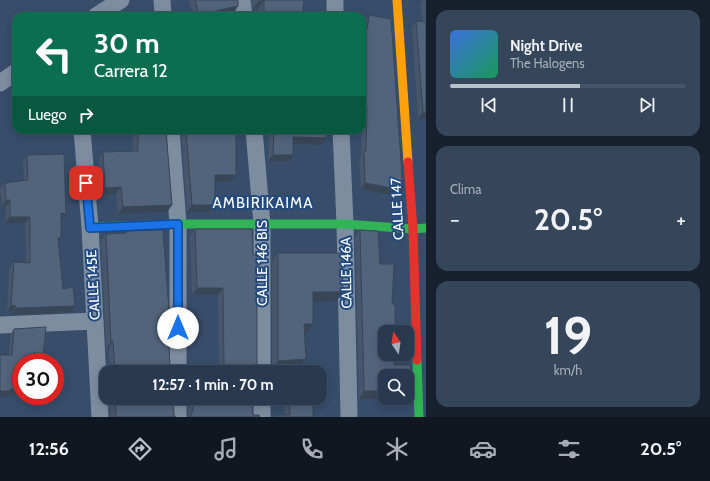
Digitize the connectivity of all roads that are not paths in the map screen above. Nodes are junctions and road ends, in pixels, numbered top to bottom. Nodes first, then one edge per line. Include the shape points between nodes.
1 (121, 0) edge
2 (162, 0) edge
3 (242, 0) edge
4 (335, 0) edge
5 (397, 0) edge
6 (102, 12) edge
7 (163, 12) edge
8 (244, 12) edge
9 (335, 12) edge
10 (12, 75) edge
11 (0, 83) edge
12 (82, 134) edge
13 (171, 134) edge
14 (254, 134) edge
15 (340, 134) edge
16 (178, 224) junction
17 (262, 224) junction
18 (345, 224) junction
19 (90, 228) junction
20 (426, 228) edge
21 (413, 229) junction
22 (95, 321) junction
23 (0, 325) edge
24 (178, 365) edge
25 (262, 365) edge
26 (178, 405) edge
27 (262, 405) edge
28 (100, 417) edge
29 (178, 417) edge
30 (262, 417) edge
31 (349, 417) edge
32 (419, 417) edge

1 - 6 street
2 - 7 street
3 - 8 street
4 - 9 street
5 - 21 street, CALLE 147
10 - 11 street
12 - 19 street, CALLE 145E
13 - 16 street
14 - 17 street, CALLE 146 BIS
15 - 18 street, CALLE 146A
16 - 17 street
16 - 19 street
16 - 24 street
17 - 18 street
17 - 25 street, CALLE 146 BIS
18 - 21 street
18 - 31 street, CALLE 146A
19 - 22 street, CALLE 145E
20 - 21 street
21 - 32 street, CALLE 147
22 - 23 street
22 - 28 street, CALLE 145E
26 - 29 street
27 - 30 street

